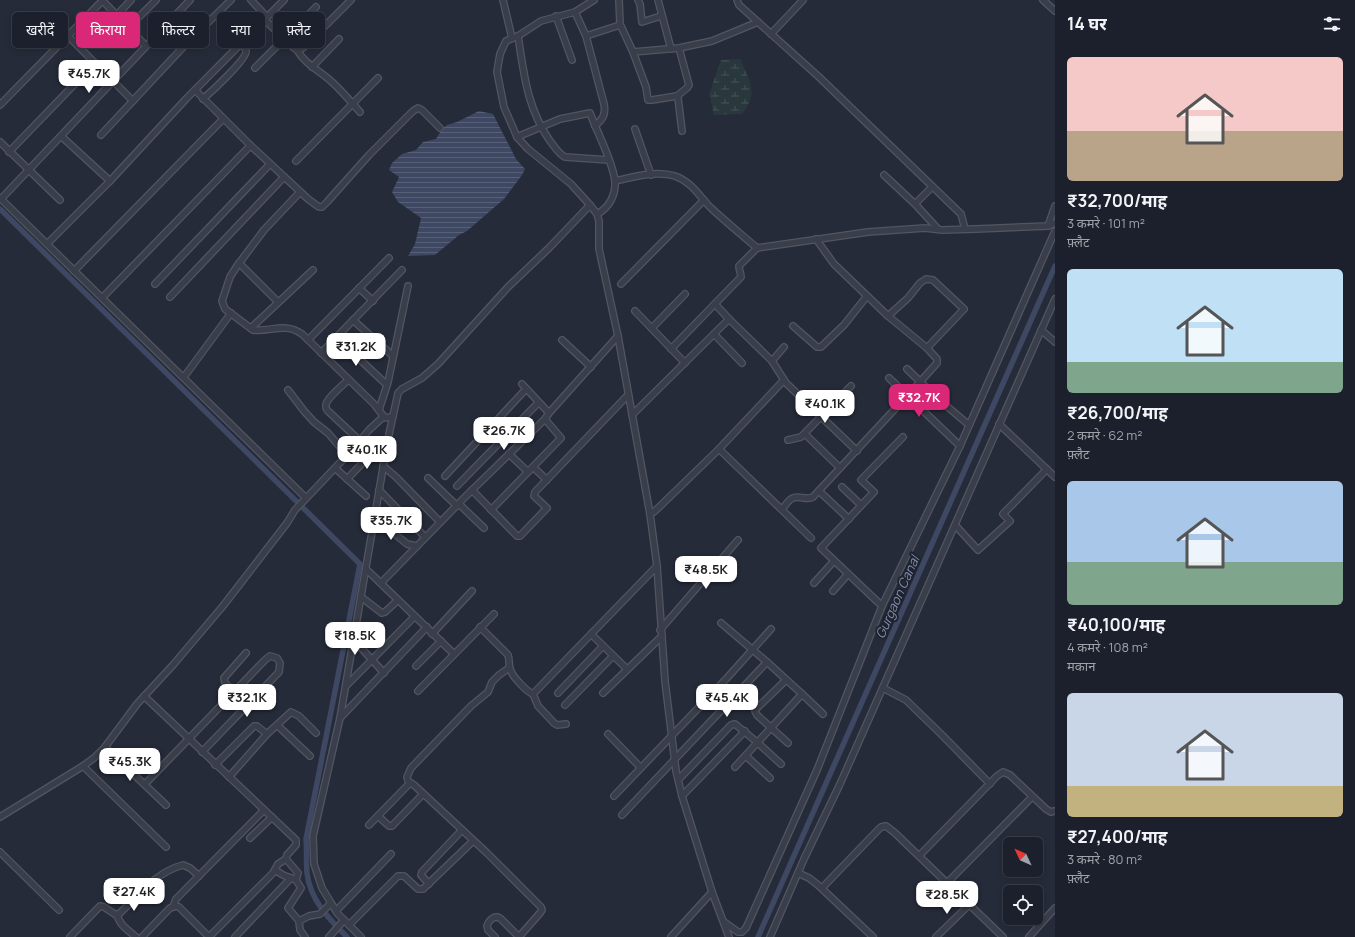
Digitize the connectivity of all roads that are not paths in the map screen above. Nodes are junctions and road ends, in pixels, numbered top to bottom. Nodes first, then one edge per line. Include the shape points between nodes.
1 (102, 0) edge
2 (131, 0) edge
3 (156, 0) edge
4 (190, 0) edge
5 (231, 0) edge
6 (284, 0) edge
7 (351, 0) edge
8 (503, 0) edge
9 (594, 0) edge
10 (619, 0) edge
11 (638, 0) edge
12 (658, 0) edge
13 (737, 0) edge
14 (804, 0) edge
15 (1043, 0) edge
16 (255, 1) edge
17 (316, 6) dead end
18 (1055, 11) edge
19 (113, 12) edge
20 (119, 12) edge
21 (310, 12) edge
22 (575, 12) junction
23 (556, 16) junction
24 (661, 16) junction
25 (140, 17) edge
26 (266, 19) junction
27 (758, 22) junction
28 (620, 25) junction
29 (273, 27) edge
30 (771, 34) junction
31 (68, 36) joint
32 (586, 36) junction
33 (515, 37) junction
34 (339, 39) dead end
35 (140, 40) edge
36 (146, 46) junction
37 (56, 48) edge
38 (237, 48) edge
39 (245, 48) edge
40 (275, 48) edge
41 (294, 48) edge
42 (679, 48) junction
43 (671, 49) junction
44 (298, 50) junction
45 (633, 52) junction
46 (572, 60) dead end
47 (95, 63) junction
48 (312, 67) junction
49 (255, 68) dead end
50 (378, 78) dead end
51 (113, 81) junction
52 (195, 90) junction
53 (677, 96) junction
54 (204, 99) junction
55 (133, 101) junction
56 (352, 104) junction
57 (0, 105) edge
58 (360, 112) dead end
59 (223, 119) junction
60 (595, 126) junction
61 (540, 127) junction
62 (440, 128) dead end
63 (635, 129) dead end
64 (682, 131) dead end
65 (101, 135) dead end
66 (61, 136) junction
67 (517, 137) junction
68 (0, 142) edge
69 (250, 146) junction
70 (9, 152) junction
71 (609, 160) junction
72 (296, 161) dead end
73 (270, 164) junction
74 (29, 170) junction
75 (651, 175) junction
76 (884, 175) dead end
77 (284, 177) junction
78 (110, 181) junction
79 (615, 181) junction
80 (932, 187) junction
81 (300, 192) junction
82 (0, 199) edge
83 (60, 200) dead end
84 (704, 200) junction
85 (915, 204) junction
86 (590, 205) junction
87 (1055, 206) edge
88 (596, 214) junction
89 (1055, 223) edge
90 (1048, 226) junction
91 (938, 229) junction
92 (965, 229) junction
93 (1055, 231) edge
94 (816, 239) junction
95 (47, 244) junction
96 (757, 248) junction
97 (389, 258) dead end
98 (239, 263) junction
99 (313, 270) dead end
100 (402, 270) dead end
101 (74, 271) junction
102 (156, 284) dead end
103 (620, 284) dead end
104 (408, 286) dead end
105 (359, 288) junction
106 (685, 294) dead end
107 (867, 296) junction
108 (170, 297) dead end
109 (102, 298) junction
110 (1055, 299) edge
111 (373, 301) junction
112 (278, 302) junction
113 (715, 304) junction
114 (636, 311) dead end
115 (231, 313) junction
116 (888, 316) junction
117 (729, 319) junction
118 (353, 320) junction
119 (792, 326) dead end
120 (251, 328) junction
121 (652, 328) junction
122 (1041, 330) junction
123 (714, 334) junction
124 (618, 336) junction
125 (336, 337) junction
126 (308, 340) junction
127 (562, 340) dead end
128 (1055, 342) edge
129 (784, 347) dead end
130 (927, 348) junction
131 (671, 349) junction
132 (321, 353) junction
133 (393, 356) junction
134 (772, 361) junction
135 (685, 363) junction
136 (742, 363) dead end
137 (591, 367) junction
138 (907, 369) dead end
139 (184, 377) junction
140 (889, 378) dead end
141 (348, 380) junction
142 (784, 380) junction
143 (920, 382) junction
144 (522, 384) dead end
145 (387, 385) junction
146 (851, 386) dead end
147 (526, 389) junction
148 (288, 390) dead end
149 (628, 395) junction
150 (907, 395) junction
151 (538, 403) junction
152 (379, 410) junction
153 (549, 413) junction
154 (632, 416) junction
155 (387, 417) junction
156 (820, 417) junction
157 (545, 419) junction
158 (1000, 424) junction
159 (969, 425) junction
160 (805, 434) junction
161 (903, 437) dead end
162 (788, 440) dead end
163 (360, 441) junction
164 (960, 446) junction
165 (719, 449) junction
166 (375, 450) dead end
167 (857, 451) junction
168 (509, 454) junction
169 (347, 455) junction
170 (383, 466) junction
171 (533, 467) junction
172 (335, 468) junction
173 (840, 468) junction
174 (1047, 469) junction
175 (528, 472) junction
176 (445, 476) dead end
177 (1055, 477) edge
178 (428, 478) dead end
179 (347, 479) junction
180 (547, 480) junction
181 (456, 486) dead end
182 (842, 487) dead end
183 (379, 490) junction
184 (472, 490) junction
185 (819, 491) junction
186 (366, 496) dead end
187 (305, 499) junction
188 (458, 505) junction
189 (861, 506) junction
190 (782, 509) junction
191 (492, 510) junction
192 (650, 514) junction
193 (374, 516) junction
194 (849, 519) junction
195 (440, 522) junction
196 (954, 525) junction
197 (484, 528) dead end
198 (426, 537) junction
199 (811, 538) dead end
200 (738, 540) dead end
201 (417, 546) junction
202 (834, 561) junction
203 (657, 566) junction
204 (366, 569) junction
205 (848, 574) junction
206 (814, 583) dead end
207 (381, 584) junction
208 (472, 591) dead end
209 (833, 591) dead end
210 (361, 597) junction
211 (398, 600) junction
212 (882, 606) junction
213 (494, 614) dead end
214 (415, 616) junction
215 (721, 623) dead end
216 (480, 627) junction
217 (427, 628) junction
218 (771, 629) dead end
219 (661, 633) junction
220 (432, 634) junction
221 (591, 634) junction
222 (353, 639) junction
223 (441, 641) junction
224 (603, 646) junction
225 (752, 650) junction
226 (246, 652) dead end
227 (454, 654) junction
228 (614, 656) junction
229 (371, 660) junction
230 (767, 662) junction
231 (416, 666) dead end
232 (510, 668) junction
233 (627, 670) junction
234 (384, 673) junction
235 (786, 680) junction
236 (346, 686) junction
237 (882, 688) junction
238 (418, 691) dead end
239 (234, 692) junction
240 (558, 693) dead end
241 (603, 693) dead end
242 (533, 694) junction
243 (802, 694) junction
244 (144, 696) junction
245 (565, 705) dead end
246 (823, 714) dead end
247 (340, 718) junction
248 (566, 724) dead end
249 (277, 725) junction
250 (771, 728) junction
251 (745, 731) junction
252 (316, 733) dead end
253 (267, 734) junction
254 (608, 734) dead end
255 (671, 735) junction
256 (188, 739) junction
257 (758, 743) junction
258 (788, 743) dead end
259 (105, 747) junction
260 (202, 752) junction
261 (310, 756) dead end
262 (746, 756) junction
263 (675, 760) junction
264 (781, 764) dead end
265 (215, 765) junction
266 (83, 766) junction
267 (640, 767) junction
268 (735, 767) dead end
269 (229, 777) junction
270 (770, 778) dead end
271 (679, 779) junction
272 (145, 784) junction
273 (409, 784) junction
274 (990, 784) junction
275 (423, 794) junction
276 (614, 796) dead end
277 (682, 796) junction
278 (1032, 797) junction
279 (166, 804) dead end
280 (264, 810) junction
281 (1055, 811) edge
282 (622, 815) dead end
283 (378, 816) junction
284 (0, 817) edge
285 (272, 817) junction
286 (370, 825) dead end
287 (462, 830) junction
288 (250, 838) dead end
289 (473, 841) junction
290 (166, 848) dead end
291 (0, 852) edge
292 (391, 854) dead end
293 (919, 856) junction
294 (286, 859) junction
295 (276, 870) junction
296 (798, 873) junction
297 (199, 876) junction
298 (293, 879) junction
299 (947, 883) junction
300 (429, 884) junction
301 (822, 888) junction
302 (712, 892) junction
303 (969, 905) junction
304 (173, 907) junction
305 (326, 908) junction
306 (1055, 908) edge
307 (59, 910) dead end
308 (336, 911) junction
309 (117, 914) junction
310 (344, 920) junction
311 (299, 922) junction
312 (724, 922) junction
313 (349, 926) junction
314 (70, 937) edge
315 (136, 937) edge
316 (142, 937) edge
317 (235, 937) edge
318 (305, 937) edge
319 (329, 937) edge
320 (361, 937) edge
321 (495, 937) edge
322 (519, 937) edge
323 (671, 937) edge
324 (729, 937) edge
325 (770, 937) edge
326 (873, 937) edge
327 (936, 937) edge
328 (1003, 937) edge
329 (1029, 937) edge

1 - 19 street
1 - 31 street
2 - 20 street
3 - 25 street
4 - 36 street
5 - 55 street
6 - 26 street
7 - 44 street
8 - 33 street
9 - 22 street
10 - 28 street
11 - 24 street via 642,22
12 - 24 street
13 - 27 street via 739,5
14 - 30 street
15 - 18 street
16 - 26 street
17 - 21 street
22 - 23 street
22 - 32 street
23 - 33 street via 541,21
23 - 46 street
24 - 43 street
26 - 29 street
27 - 30 street
27 - 42 street via 712,41
28 - 32 street
28 - 45 street
30 - 80 street
31 - 47 street
32 - 60 street via 605,112 602,121
33 - 61 street via 526,90
33 - 67 street via 506,41 500,54 497,72 504,107
34 - 48 street
35 - 36 street
36 - 51 street
37 - 57 street
38 - 52 street
39 - 54 street via 246,53 241,62
40 - 49 street
41 - 44 street
42 - 43 street
42 - 53 street via 689,85
43 - 45 street
44 - 48 street
45 - 53 street via 648,100
47 - 51 street
47 - 70 street
48 - 56 street via 333,83
50 - 56 street
51 - 55 street
51 - 66 street
52 - 54 street
52 - 78 street
53 - 64 street
54 - 59 street
55 - 65 street
56 - 58 street
56 - 72 street
59 - 69 street
59 - 101 street
60 - 61 street via 590,113 560,119
60 - 71 street
61 - 67 street
61 - 71 street via 564,157
62 - 81 street via 418,108 322,206 315,206
63 - 75 street
66 - 74 street
66 - 78 street
67 - 86 street via 571,184
68 - 70 street
69 - 73 street
69 - 109 street
70 - 74 street
71 - 79 street
73 - 77 street
73 - 102 street
74 - 82 street
74 - 83 street
75 - 79 street
75 - 84 street via 675,176 690,183
76 - 85 street
77 - 81 street
77 - 108 street
78 - 95 street
79 - 88 street via 612,199 603,211
80 - 85 street
80 - 92 street via 961,214
81 - 98 street via 264,230
82 - 95 street
84 - 96 street
84 - 103 street
85 - 91 street
86 - 88 street
86 - 155 street via 508,287 438,364 425,376 398,393
87 - 90 street
88 - 124 street via 599,221 599,249
89 - 90 street
90 - 92 street
91 - 92 street
91 - 94 street via 868,232
93 - 159 street
94 - 96 street
94 - 107 street via 834,264
95 - 101 street
96 - 113 street via 739,266 741,277
97 - 105 street
98 - 112 street
98 - 115 street via 230,277 222,301 225,309
99 - 112 street
100 - 111 street
101 - 109 street
104 - 133 street
105 - 111 street
105 - 126 street
106 - 121 street
107 - 116 street
107 - 119 street via 844,325 821,347 817,347
109 - 139 street
110 - 122 street
111 - 118 street
112 - 120 street
113 - 117 street
113 - 131 street
114 - 121 street
115 - 120 street
115 - 139 street
116 - 130 street
116 - 130 street via 920,283 926,279 933,280 964,309
117 - 123 street
117 - 134 street
118 - 125 street
118 - 133 street
120 - 126 street via 258,330 283,327 296,330
121 - 131 street
122 - 128 street
122 - 158 street
123 - 135 street
123 - 136 street
124 - 137 street
124 - 149 street
125 - 132 street
125 - 145 street
126 - 132 street
127 - 137 street
129 - 134 street
130 - 143 street via 937,359 937,363
131 - 135 street
132 - 141 street
133 - 145 street
134 - 142 street
135 - 154 street
137 - 153 street
138 - 143 street
139 - 187 street
140 - 150 street
141 - 152 street
141 - 163 street via 330,397 326,407
142 - 156 street
142 - 165 street
143 - 150 street
143 - 159 street
144 - 147 street
145 - 152 street
146 - 156 street
147 - 151 street
147 - 176 street
148 - 169 street via 304,411 328,432
149 - 154 street
149 - 180 street
150 - 164 street
150 - 167 street
151 - 153 street
151 - 181 street
152 - 155 street
153 - 157 street
154 - 192 street
155 - 163 street via 369,430
155 - 170 street
156 - 160 street
156 - 167 street
157 - 168 street
157 - 171 street via 561,438
158 - 174 street
158 - 196 street
159 - 164 street
160 - 162 street
160 - 173 street
161 - 189 street via 861,480 874,492
163 - 169 street
164 - 212 street
165 - 190 street
165 - 192 street
166 - 179 street
167 - 173 street
168 - 175 street
168 - 184 street
169 - 172 street
170 - 183 street
170 - 195 street
171 - 175 street
171 - 180 street
172 - 179 street
172 - 187 street
173 - 185 street
174 - 177 street
174 - 196 street via 1003,514 1010,521 978,550
175 - 191 street
178 - 188 street
179 - 186 street
180 - 191 street via 534,494 546,509 520,536 517,536
182 - 189 street
183 - 193 street
183 - 198 street
184 - 188 street
184 - 191 street
185 - 190 street via 809,499 797,496 791,498
185 - 194 street
187 - 244 street via 223,606
188 - 195 street
188 - 197 street
189 - 194 street
190 - 199 street
192 - 203 street
193 - 201 street via 407,544
193 - 204 street
194 - 202 street via 821,548
195 - 198 street
196 - 237 street
198 - 201 street
200 - 219 street
201 - 207 street
202 - 205 street
202 - 206 street
203 - 219 street
203 - 221 street
204 - 207 street
204 - 210 street
205 - 209 street
205 - 212 street
207 - 211 street
208 - 220 street
210 - 211 street via 382,613
210 - 222 street
211 - 214 street
212 - 312 street via 817,770 746,928 738,932
213 - 216 street
214 - 217 street
214 - 229 street
215 - 225 street
216 - 227 street
216 - 232 street via 508,655
217 - 220 street
217 - 234 street
218 - 225 street
219 - 233 street
219 - 255 street
220 - 223 street
221 - 224 street
221 - 242 street
222 - 229 street
222 - 236 street
223 - 227 street
223 - 231 street
224 - 228 street
224 - 240 street
225 - 230 street
225 - 255 street
226 - 239 street via 224,678 225,683
227 - 238 street
228 - 233 street
228 - 245 street
229 - 234 street
229 - 236 street
230 - 235 street
230 - 263 street
232 - 242 street via 528,692
232 - 273 street via 492,682 488,692 411,768 407,777
233 - 241 street
234 - 247 street
235 - 243 street
235 - 250 street via 755,711
236 - 247 street
237 - 274 street via 906,700
237 - 296 street
239 - 256 street
239 - 260 street via 268,657 273,656 279,660 279,672
242 - 248 street via 538,706 554,723
243 - 246 street
243 - 250 street
244 - 256 street
244 - 259 street
247 - 305 street via 313,836 313,854
249 - 252 street via 289,713 294,712
249 - 253 street
249 - 261 street
250 - 257 street
250 - 258 street
251 - 257 street
251 - 271 street via 735,724 731,725
251 - 277 street
253 - 265 street via 258,726 254,726
253 - 269 street
254 - 267 street
255 - 263 street
255 - 267 street
256 - 260 street
256 - 272 street
257 - 262 street
257 - 264 street
259 - 266 street
259 - 272 street
260 - 265 street
262 - 268 street
262 - 270 street
263 - 271 street
263 - 282 street
265 - 269 street
266 - 284 street
266 - 290 street
267 - 276 street
269 - 280 street
271 - 277 street
272 - 279 street
273 - 275 street via 414,785
273 - 283 street
274 - 278 street via 1000,773 1005,772
274 - 293 street
275 - 283 street via 392,826
275 - 287 street
277 - 302 street
278 - 281 street via 1049,811
278 - 299 street
280 - 285 street
280 - 297 street
283 - 286 street
285 - 288 street
285 - 294 street via 297,842
287 - 289 street
287 - 300 street via 422,872 421,875
289 - 300 street
289 - 322 street via 542,908
291 - 307 street
292 - 308 street
293 - 299 street
293 - 301 street via 888,827 883,826
294 - 295 street via 277,865
294 - 298 street via 298,873
295 - 298 street
295 - 304 street via 209,937 179,908
296 - 301 street
296 - 325 street
297 - 304 street via 176,899
297 - 309 street via 183,865 168,870
298 - 311 street via 300,889 288,908
298 - 317 street
299 - 303 street
300 - 313 street via 420,890 404,876 398,876
301 - 326 street
302 - 312 street
302 - 323 street
303 - 327 street
303 - 328 street
304 - 316 street
305 - 308 street
305 - 311 street via 318,915 309,916
306 - 329 street
308 - 310 street
309 - 314 street via 100,906
309 - 315 street via 119,921
310 - 313 street
310 - 319 street
311 - 318 street via 300,930
312 - 324 street
313 - 320 street
321 - 322 street via 487,926 493,917 500,918

